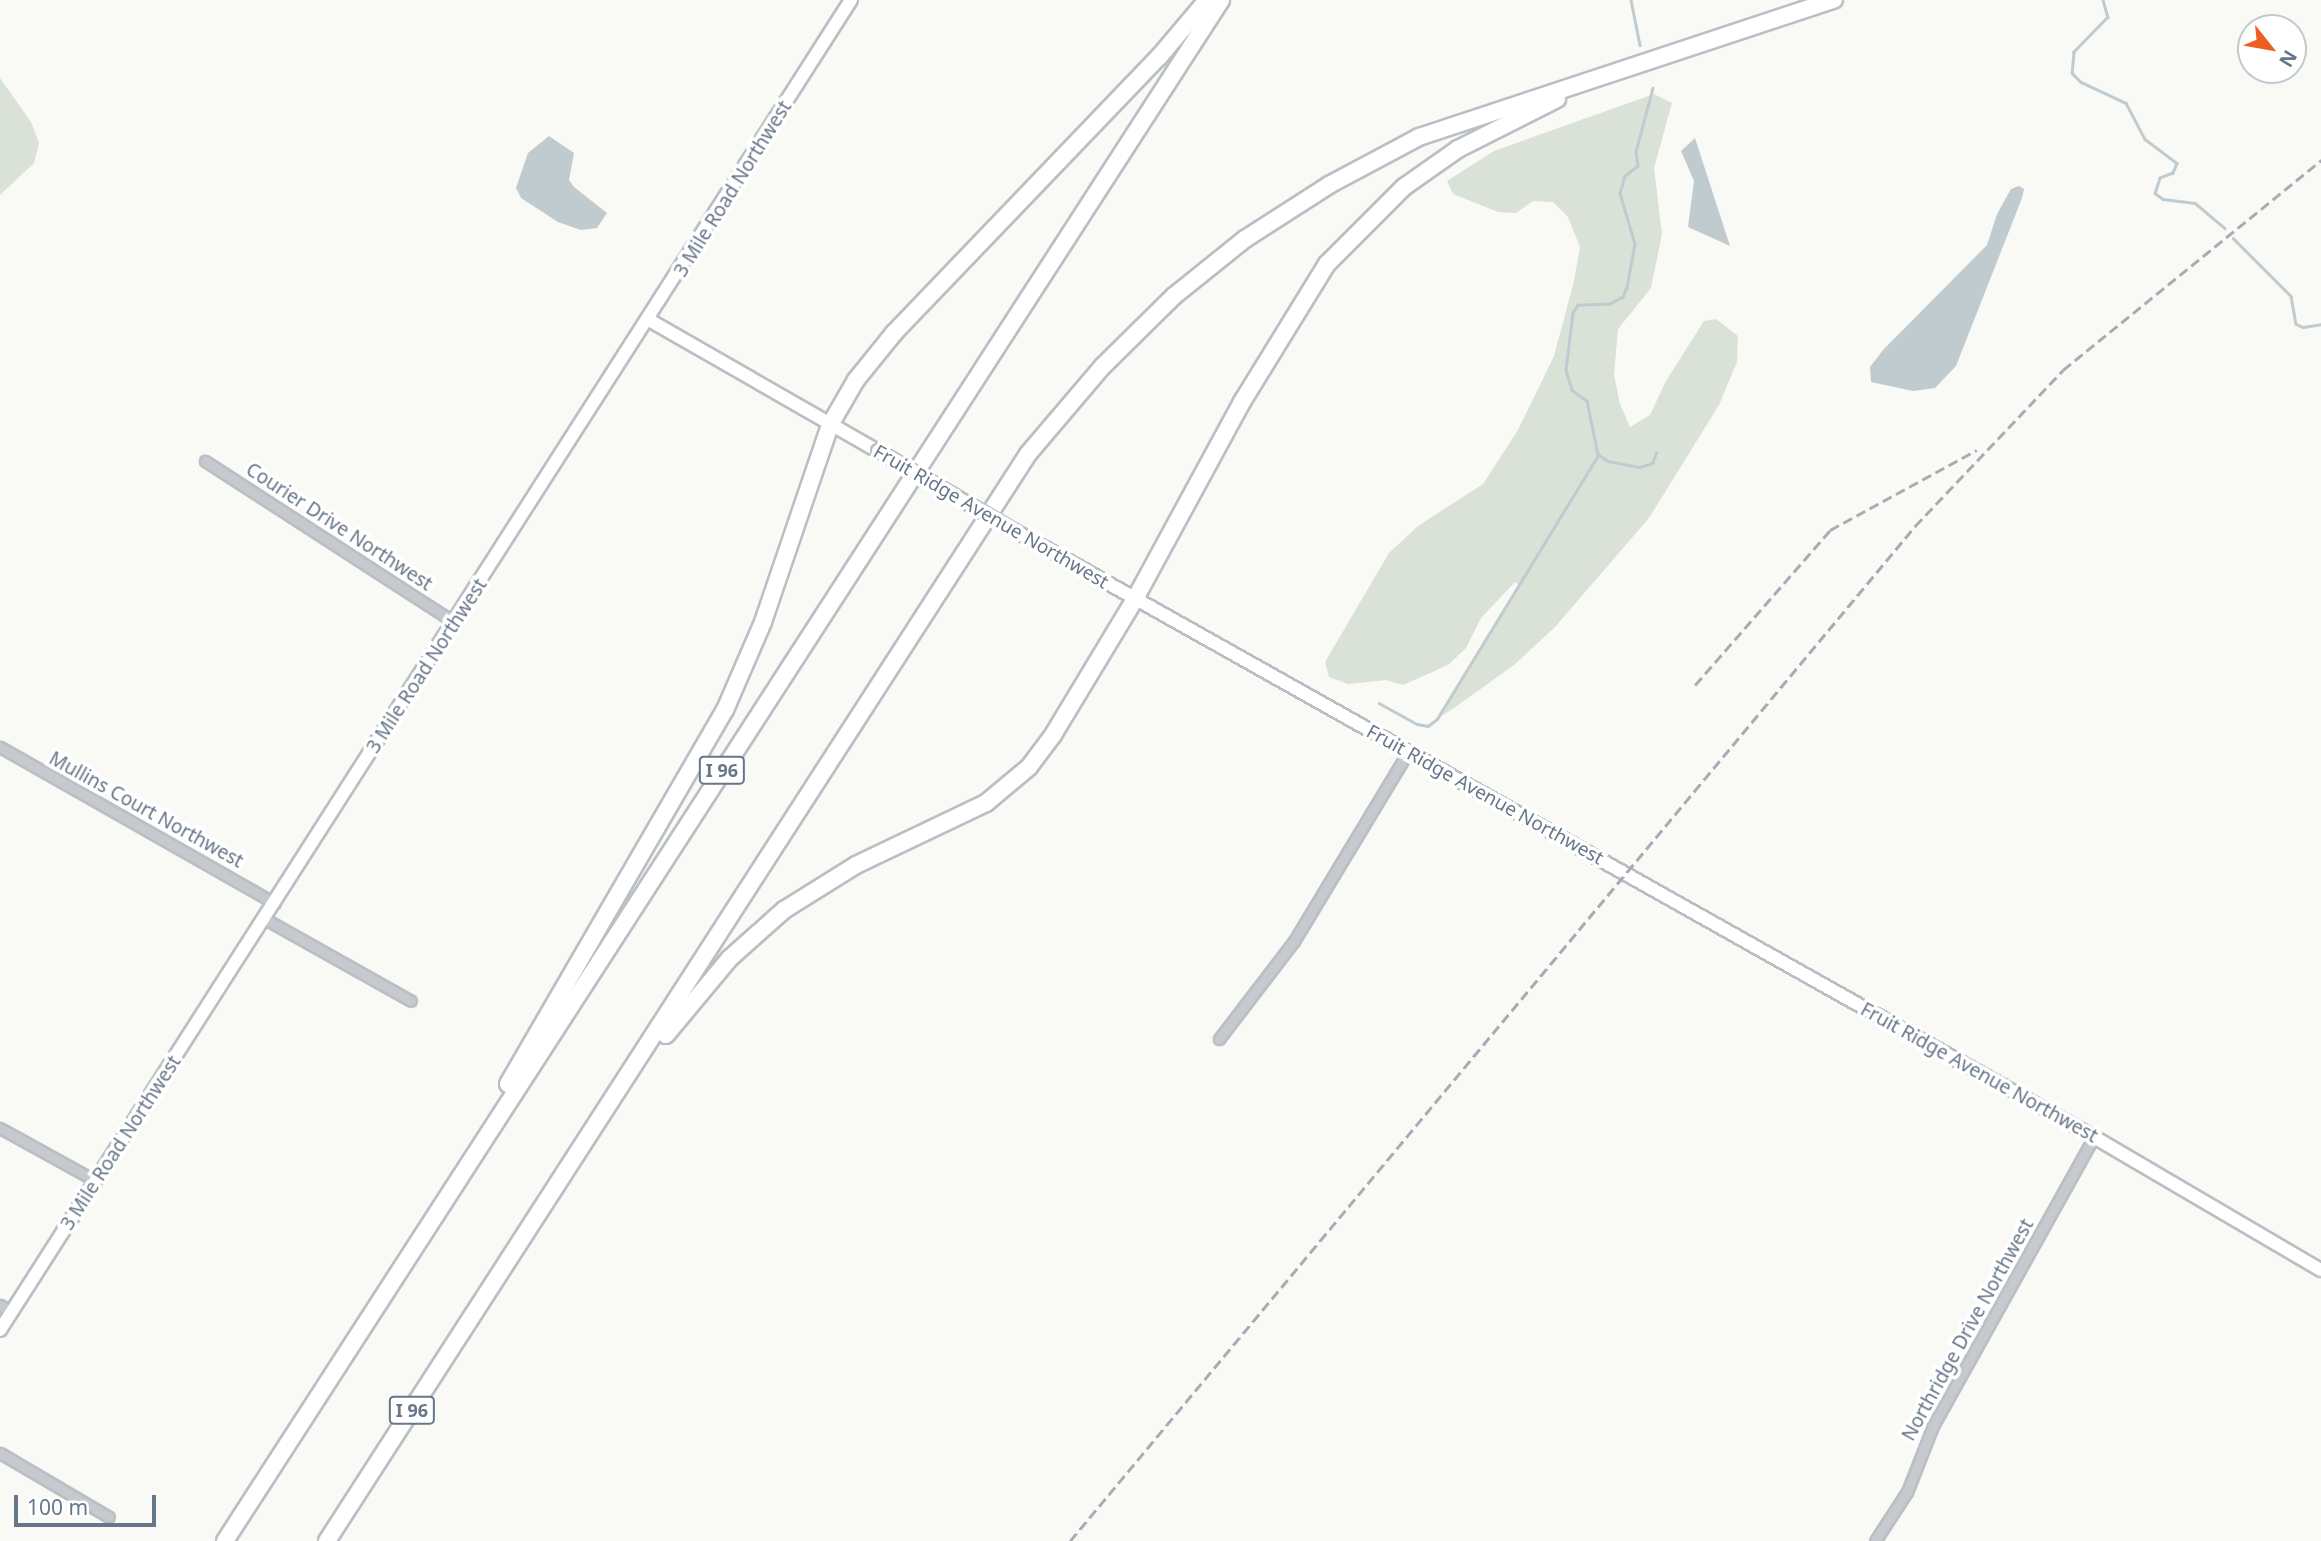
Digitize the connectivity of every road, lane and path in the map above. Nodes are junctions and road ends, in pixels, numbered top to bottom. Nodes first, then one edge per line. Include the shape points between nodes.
1 (851, 0) edge
2 (1208, 0) edge
3 (1221, 0) edge
4 (1834, 0) edge
5 (1626, 67) junction
6 (649, 320) junction
7 (830, 425) junction
8 (205, 461) dead end
9 (1135, 599) junction
10 (455, 623) junction
11 (0, 747) edge
12 (1408, 752) junction
13 (275, 903) junction
14 (265, 919) junction
15 (411, 1001) dead end
16 (1219, 1039) dead end
17 (0, 1128) edge
18 (2094, 1137) junction
19 (566, 1172) junction
20 (96, 1181) junction
21 (2321, 1270) edge
22 (0, 1305) edge
23 (12, 1312) junction
24 (370, 1315) junction
25 (0, 1330) edge
26 (0, 1452) edge
27 (109, 1517) dead end
28 (225, 1541) edge
29 (327, 1541) edge
30 (1875, 1541) edge

1 - 6 main road, 3 Mile Road Northwest
2 - 7 highway via 886,343
3 - 24 highway, I 96
4 - 5 highway, I 96
5 - 9 highway via 1458,149 1404,187 1327,264 1292,316
5 - 19 highway, I 96 via 1419,137 1329,185 1245,239 1174,296 1103,366 1028,454
6 - 7 main road, Fruit Ridge Avenue Northwest
6 - 10 main road, 3 Mile Road Northwest
7 - 9 main road, Fruit Ridge Avenue Northwest, bridge
7 - 24 highway via 763,622 725,710
8 - 10 street, Courier Drive Northwest
9 - 12 main road, Fruit Ridge Avenue Northwest
9 - 19 highway via 1029,767 986,803 824,883 755,934 695,997
10 - 13 main road, 3 Mile Road Northwest
11 - 13 street, Mullins Court Northwest
12 - 16 street via 1294,941
12 - 18 main road, Fruit Ridge Avenue Northwest
13 - 14 main road, 3 Mile Road Northwest
14 - 15 street
14 - 20 main road, 3 Mile Road Northwest
17 - 20 street
18 - 21 main road, Fruit Ridge Avenue Northwest
18 - 30 street, Northridge Drive Northwest via 1933,1426 1903,1498
19 - 29 highway, I 96
20 - 23 main road, 3 Mile Road Northwest
22 - 23 street
23 - 25 main road, 3 Mile Road Northwest
24 - 28 highway, I 96
26 - 27 street

